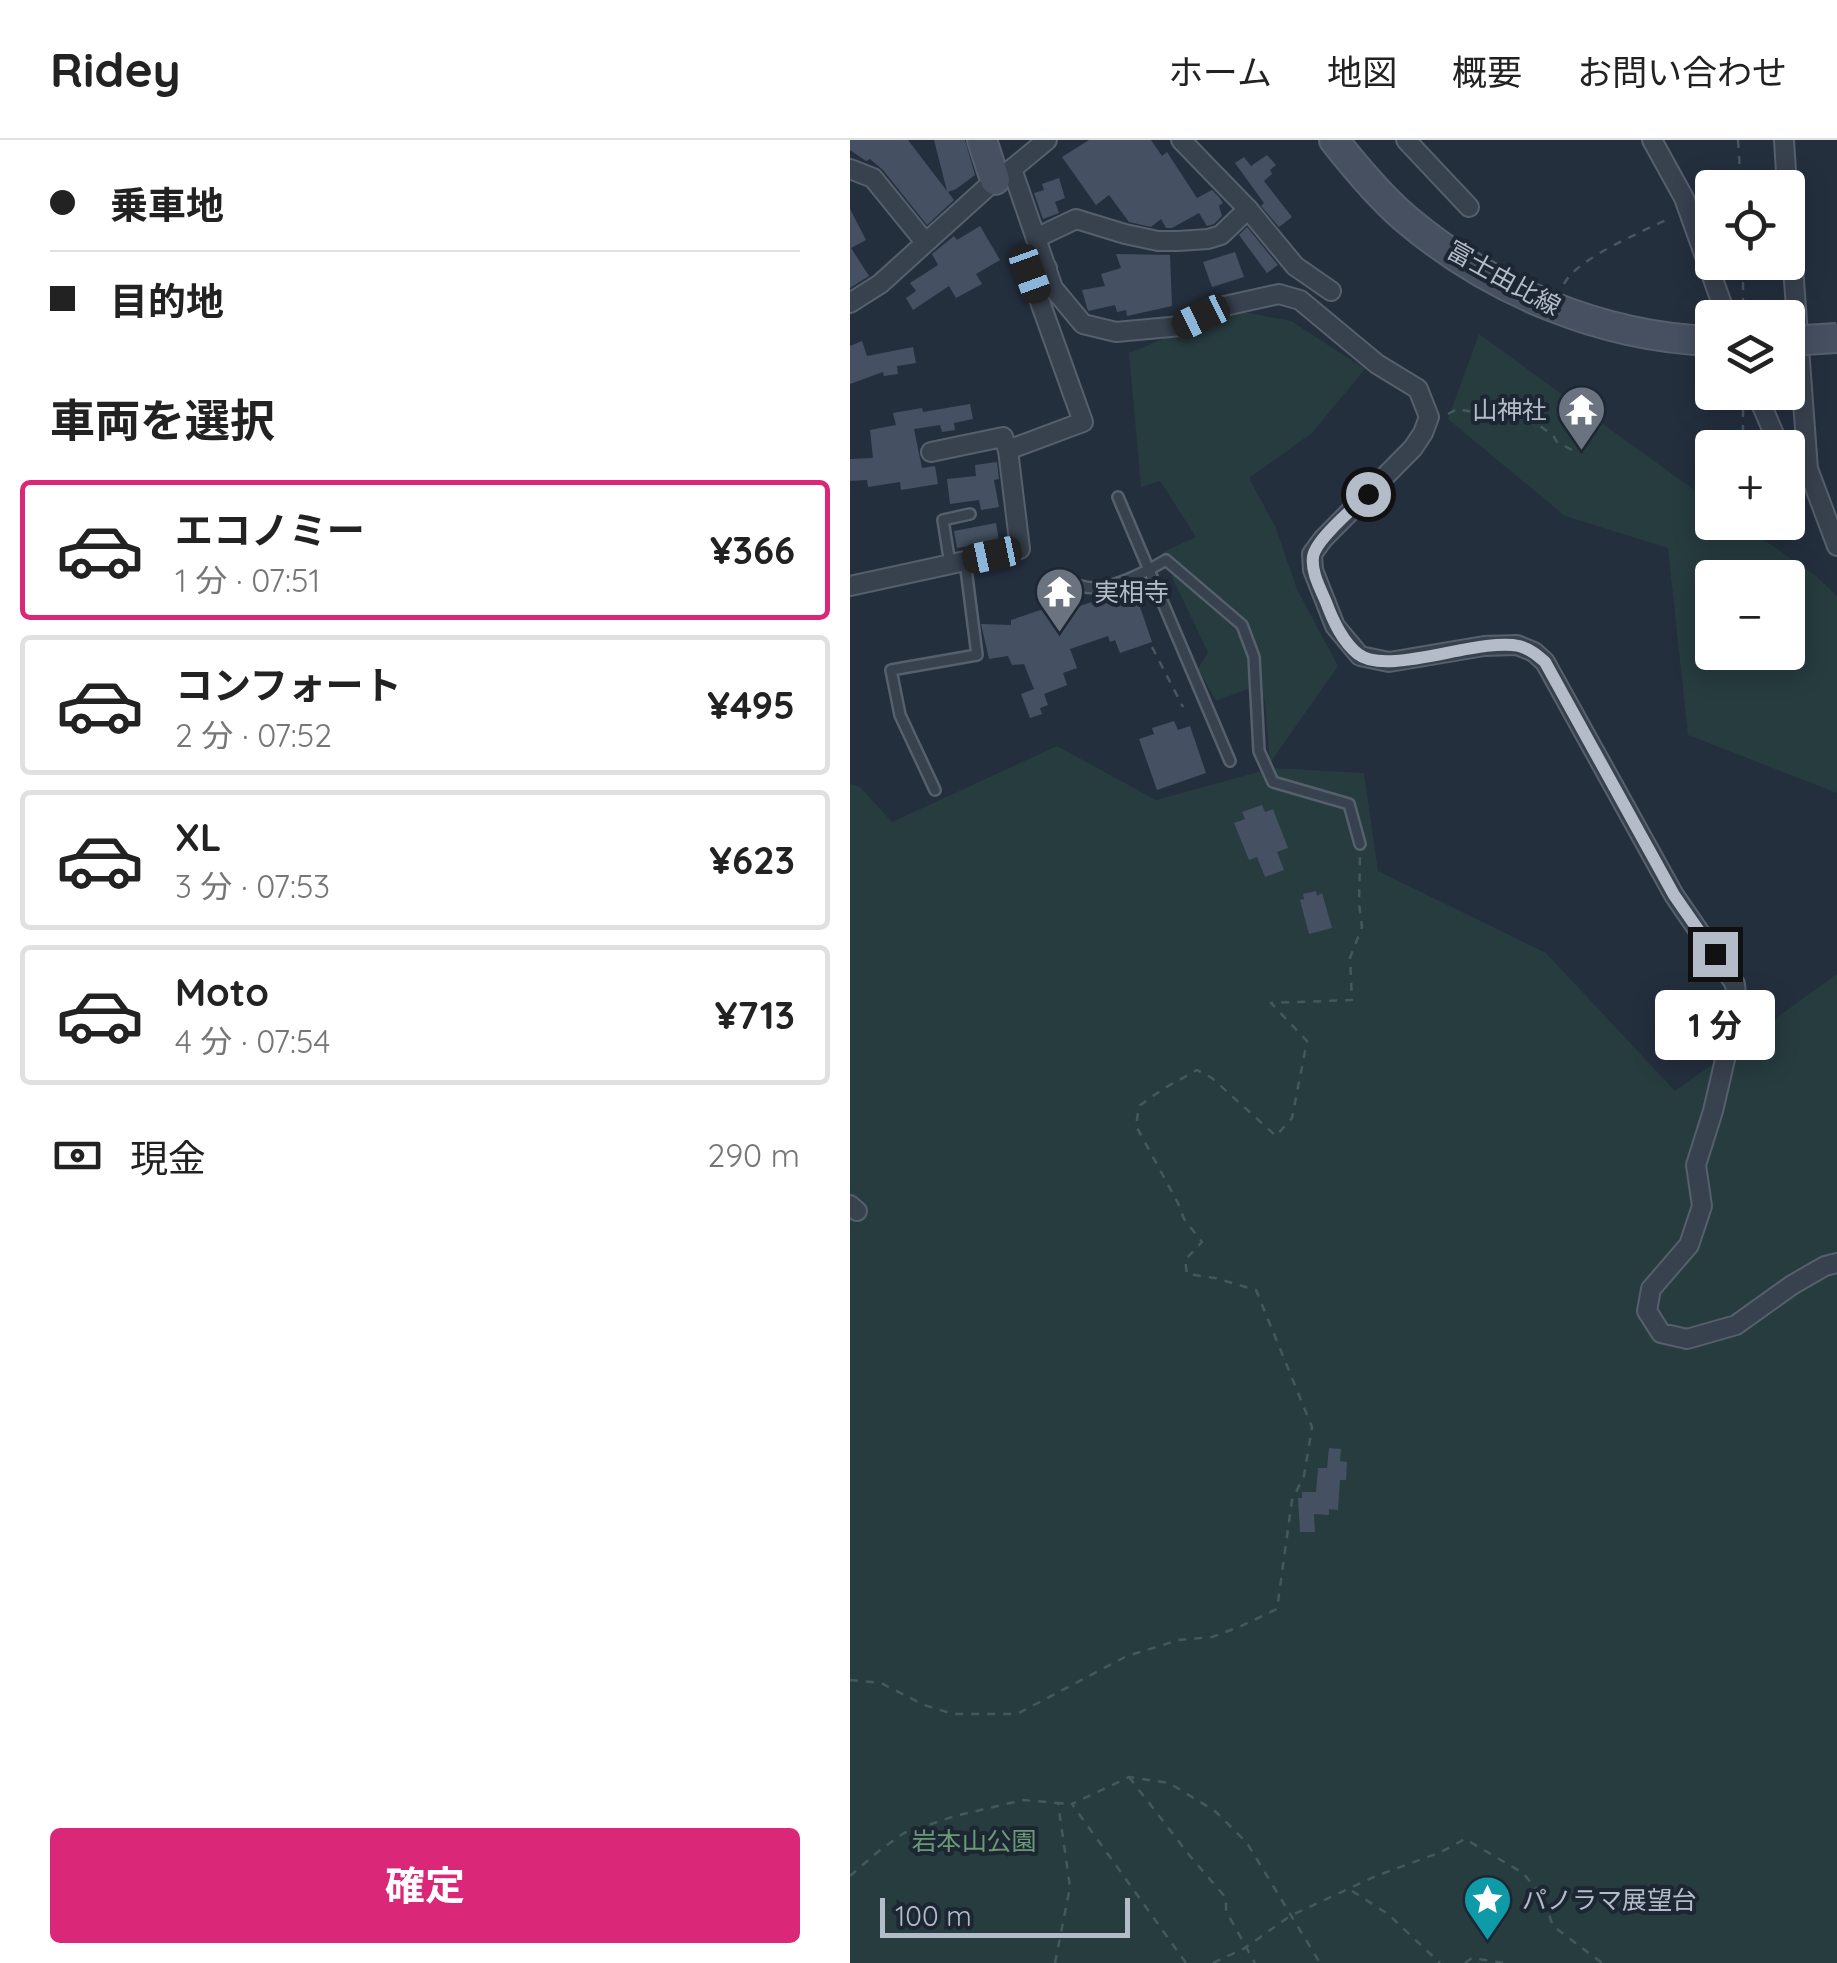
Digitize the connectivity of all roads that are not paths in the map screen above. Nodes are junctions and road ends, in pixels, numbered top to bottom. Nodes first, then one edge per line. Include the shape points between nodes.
1 (982, 140) edge
2 (1046, 140) edge
3 (1182, 140) edge
4 (1334, 140) edge
5 (1406, 140) edge
6 (1652, 140) edge
7 (1784, 140) edge
8 (850, 169) edge
9 (1786, 170) edge
10 (1004, 174) junction
11 (1469, 206) dead end
12 (1248, 209) junction
13 (1036, 238) junction
14 (925, 242) junction
15 (1047, 268) junction
16 (1794, 280) edge
17 (1331, 291) dead end
18 (1721, 300) edge
19 (850, 303) edge
20 (1837, 338) edge
21 (1695, 340) edge
22 (1805, 340) edge
23 (1008, 450) junction
24 (931, 452) dead end
25 (1805, 468) edge
26 (1808, 469) junction
27 (1118, 497) dead end
28 (970, 514) dead end
29 (1837, 546) edge
30 (958, 562) junction
31 (1149, 570) junction
32 (1055, 577) dead end
33 (850, 586) edge
34 (1230, 761) dead end
35 (934, 790) dead end
36 (1360, 844) road end
37 (1837, 1263) edge

1 - 10 main road
2 - 10 street
3 - 12 street
4 - 21 main road, 富士由比線 via 1405,218 1517,291 1632,332
5 - 11 street
6 - 18 street via 1688,209
7 - 9 street
8 - 14 street via 872,178
10 - 13 street
10 - 14 street
12 - 13 street via 1208,239 1158,241 1076,219
12 - 17 street via 1295,266
13 - 15 street
14 - 19 street
15 - 23 street via 1030,274 1083,422
15 - 37 street via 1053,288 1082,324 1116,332 1182,326 1220,307 1279,294 1300,300 1418,389 1429,417 1413,448 1312,554 1335,626 1360,656 1389,662 1484,646 1534,652 1674,895 1735,984 1737,1008 1696,1166 1702,1206 1688,1245 1651,1290 1647,1311 1661,1333 1687,1338 1736,1326 1792,1285
16 - 26 street
20 - 22 main road, bridge
23 - 24 street via 1003,437
23 - 30 street via 1020,549
25 - 26 street
26 - 29 street
27 - 31 lane
28 - 30 lane via 943,520
30 - 33 street
30 - 35 lane via 977,656 891,670 900,715
31 - 32 lane via 1099,589
31 - 34 lane
31 - 36 lane via 1166,560 1242,625 1254,657 1259,751 1273,782 1349,804

